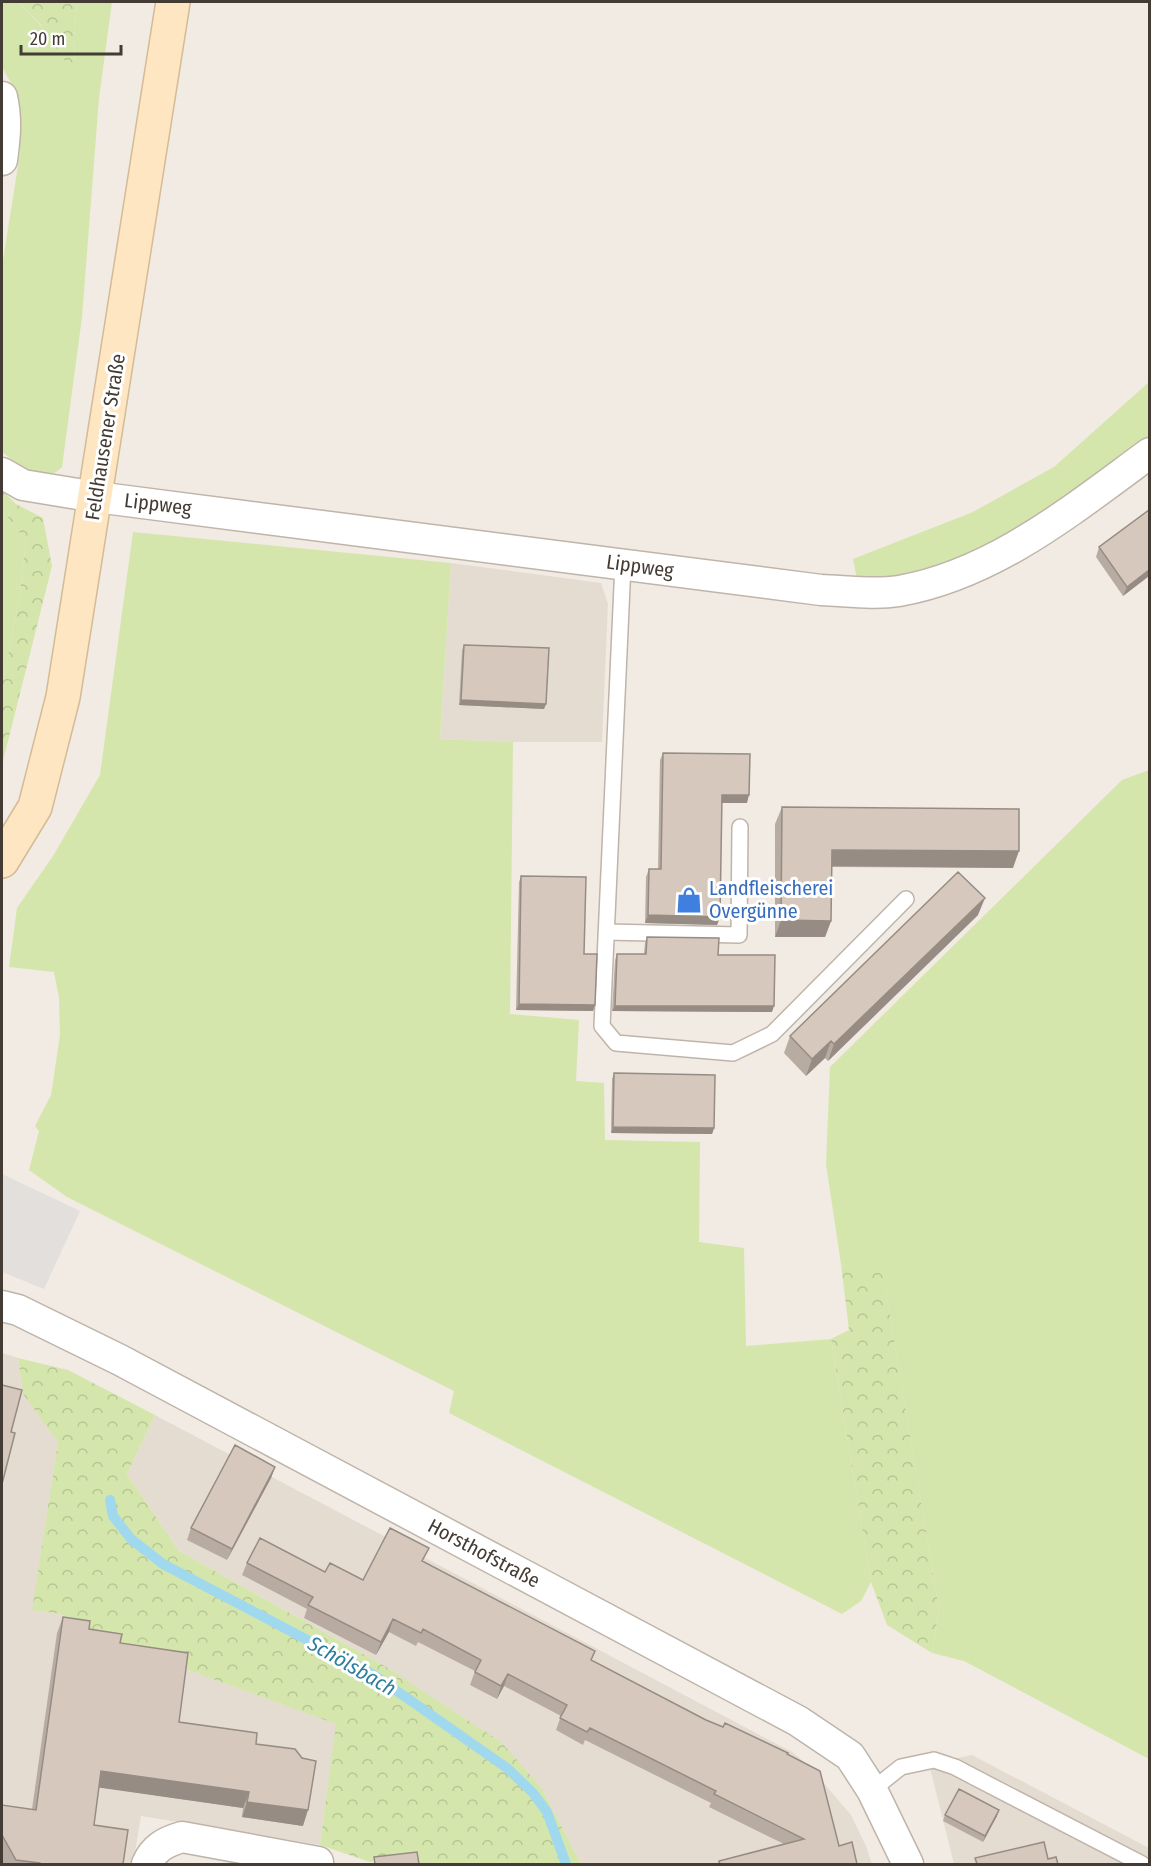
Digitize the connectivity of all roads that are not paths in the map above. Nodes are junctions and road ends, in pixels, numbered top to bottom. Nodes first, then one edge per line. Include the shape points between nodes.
1 (172, 2) edge
2 (2, 97) edge
3 (2, 160) edge
4 (1149, 453) edge
5 (2, 474) edge
6 (96, 497) junction
7 (624, 564) junction
8 (740, 827) dead end
9 (2, 861) edge
10 (906, 899) dead end
11 (606, 932) junction
12 (2, 1306) edge
13 (873, 1790) junction
14 (147, 1864) edge
15 (318, 1864) edge
16 (908, 1864) edge
17 (1142, 1864) edge

1 - 6 main road, Feldhausener Straße
2 - 3 street
4 - 7 street, Lippweg via 1016,547 939,582 897,591 821,590
5 - 6 street, Lippweg via 23,484
6 - 7 street, Lippweg
6 - 9 main road, Feldhausener Straße via 63,697 35,807
7 - 11 lane
8 - 11 lane via 739,935
10 - 11 lane via 772,1034 733,1053 616,1043 603,1026
12 - 13 street, Horsthofstraße via 18,1310 120,1360 798,1721 850,1756
13 - 16 street, Horsthofstraße
13 - 17 lane via 901,1767 934,1760
14 - 15 street via 165,1842 182,1837

